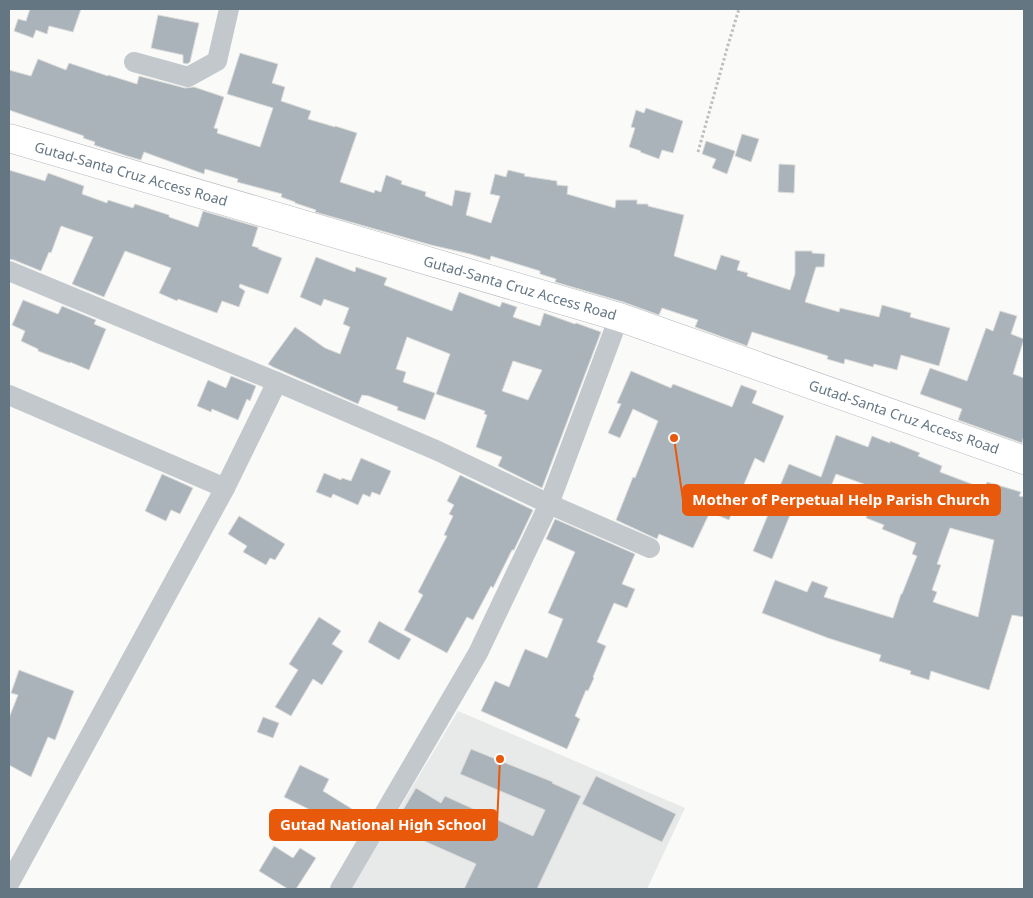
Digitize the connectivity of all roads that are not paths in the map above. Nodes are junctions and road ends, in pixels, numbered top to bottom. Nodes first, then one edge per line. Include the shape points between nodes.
1 (229, 9) edge
2 (134, 62) dead end
3 (9, 138) edge
4 (9, 271) edge
5 (619, 317) junction
6 (277, 382) junction
7 (9, 395) edge
8 (1024, 460) edge
9 (225, 488) junction
10 (549, 504) junction
11 (650, 548) dead end
12 (9, 884) edge
13 (340, 889) edge

1 - 2 street via 217,61 188,77
3 - 5 main road, Gutad-Santa Cruz Access Road
4 - 6 street
5 - 8 main road, Gutad-Santa Cruz Access Road
5 - 10 street
6 - 9 street
6 - 10 street via 438,451
7 - 9 street
9 - 12 street
10 - 11 street
10 - 13 street via 478,652

